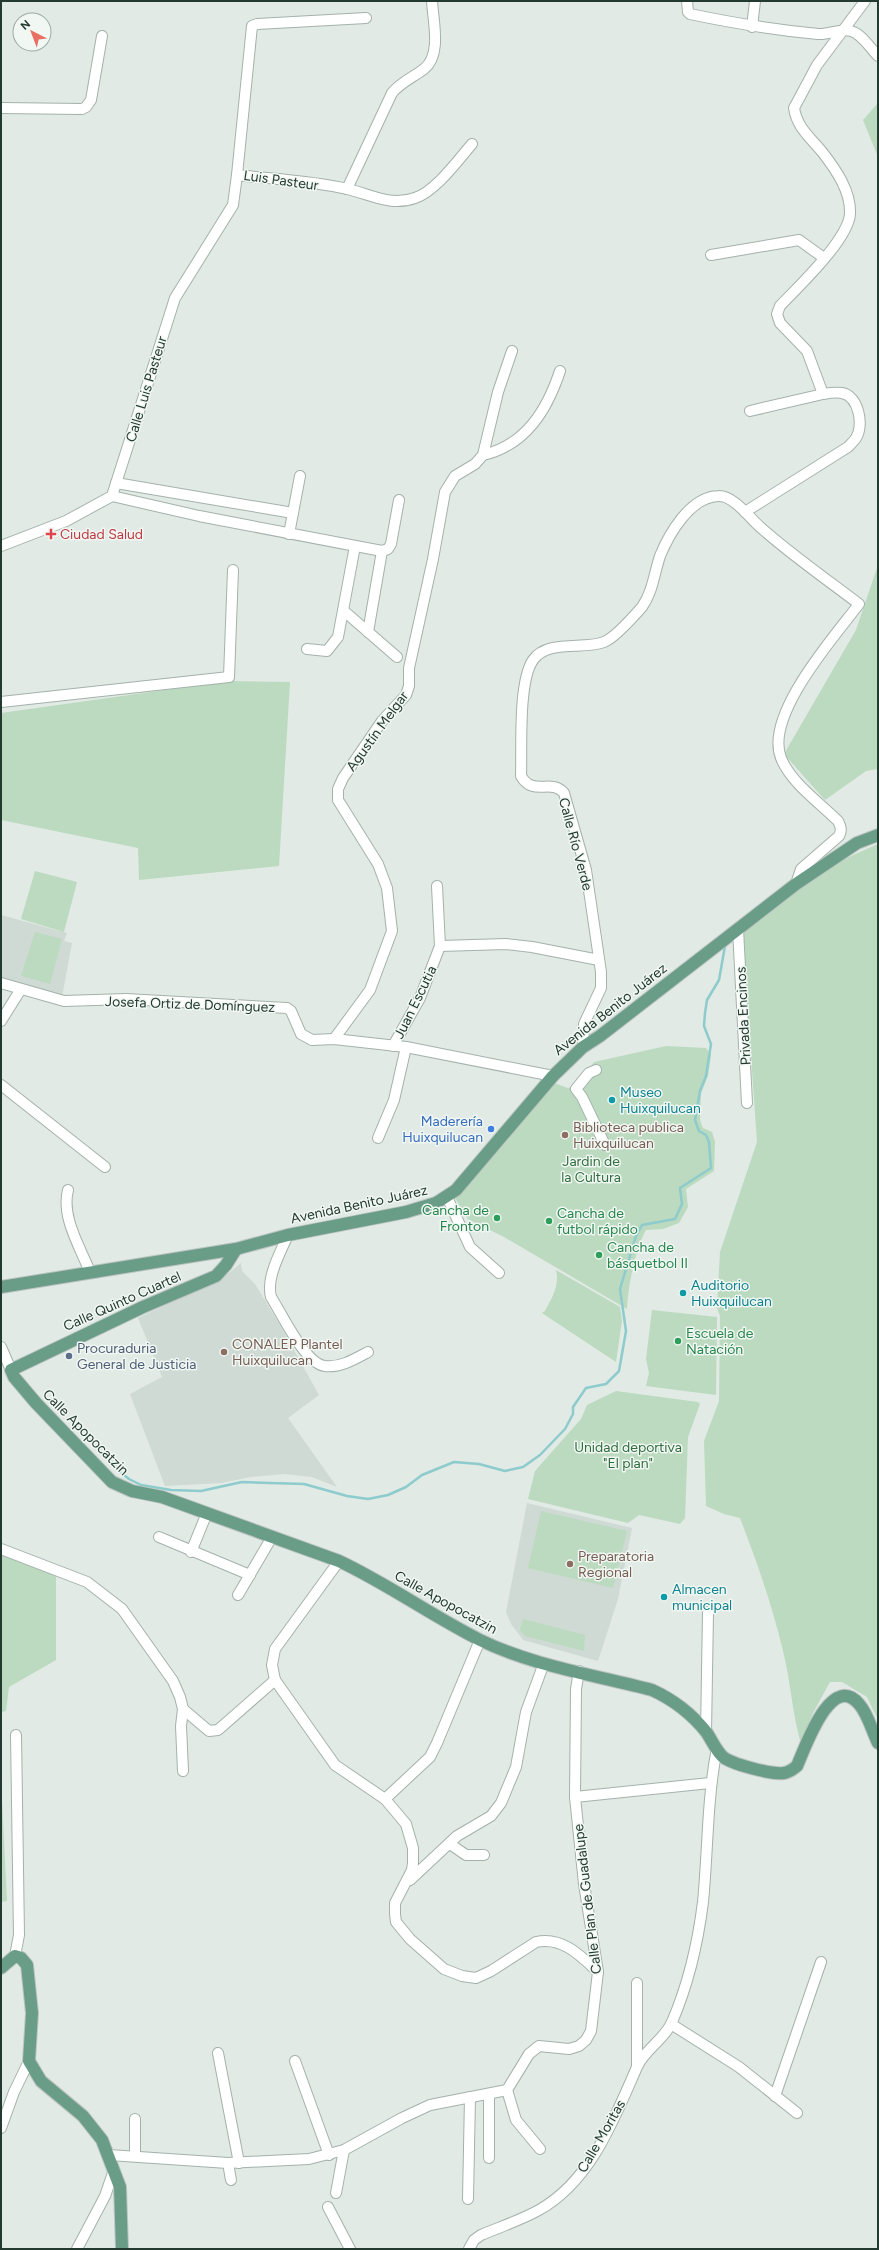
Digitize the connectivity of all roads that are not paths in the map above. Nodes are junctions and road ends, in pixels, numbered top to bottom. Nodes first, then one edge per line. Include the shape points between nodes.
1 (432, 1) edge
2 (687, 1) edge
3 (755, 1) edge
4 (865, 1) edge
5 (366, 18) dead end
6 (752, 27) junction
7 (845, 30) junction
8 (102, 36) dead end
9 (878, 56) edge
10 (1, 108) edge
11 (472, 144) dead end
12 (237, 175) junction
13 (347, 189) junction
14 (711, 255) dead end
15 (824, 258) junction
16 (512, 351) dead end
17 (560, 371) dead end
18 (823, 394) junction
19 (750, 412) dead end
20 (483, 455) junction
21 (300, 476) dead end
22 (116, 483) junction
23 (153, 489) junction
24 (112, 496) junction
25 (400, 500) dead end
26 (149, 505) junction
27 (745, 512) junction
28 (293, 513) junction
29 (289, 534) junction
30 (1, 546) edge
31 (355, 546) junction
32 (382, 550) junction
33 (233, 570) dead end
34 (344, 611) junction
35 (368, 632) junction
36 (307, 649) dead end
37 (397, 657) dead end
38 (1, 702) edge
39 (878, 835) edge
40 (796, 884) junction
41 (437, 886) dead end
42 (739, 933) junction
43 (440, 946) junction
44 (599, 960) junction
45 (1, 983) edge
46 (21, 989) junction
47 (1, 1021) edge
48 (334, 1039) junction
49 (393, 1046) junction
50 (406, 1047) junction
51 (583, 1047) junction
52 (596, 1070) dead end
53 (553, 1076) junction
54 (1, 1085) edge
55 (747, 1103) dead end
56 (378, 1138) dead end
57 (605, 1145) dead end
58 (105, 1167) dead end
59 (68, 1190) dead end
60 (447, 1197) junction
61 (288, 1235) junction
62 (236, 1249) junction
63 (90, 1272) junction
64 (499, 1273) dead end
65 (1, 1287) edge
66 (1, 1347) edge
67 (368, 1352) dead end
68 (11, 1370) junction
69 (207, 1513) junction
70 (159, 1537) dead end
71 (272, 1537) junction
72 (1, 1549) edge
73 (190, 1552) junction
74 (339, 1561) junction
75 (250, 1575) junction
76 (238, 1595) dead end
77 (708, 1612) dead end
78 (480, 1640) junction
79 (544, 1663) junction
80 (579, 1671) junction
81 (275, 1680) junction
82 (183, 1708) junction
83 (706, 1732) junction
84 (16, 1735) dead end
85 (878, 1743) edge
86 (717, 1748) junction
87 (183, 1771) dead end
88 (710, 1783) junction
89 (575, 1797) junction
90 (385, 1799) junction
91 (450, 1844) junction
92 (484, 1855) dead end
93 (406, 1884) junction
94 (15, 1956) junction
95 (820, 1962) dead end
96 (1, 1968) edge
97 (598, 1972) junction
98 (637, 1983) dead end
99 (671, 2024) junction
100 (218, 2053) dead end
101 (30, 2061) junction
102 (294, 2061) dead end
103 (637, 2065) junction
104 (507, 2090) junction
105 (489, 2094) junction
106 (775, 2096) junction
107 (470, 2097) junction
108 (797, 2113) dead end
109 (136, 2118) dead end
110 (1, 2128) edge
111 (344, 2150) junction
112 (540, 2150) dead end
113 (109, 2155) junction
114 (134, 2155) junction
115 (329, 2155) junction
116 (489, 2158) dead end
117 (228, 2163) junction
118 (239, 2163) junction
119 (114, 2170) junction
120 (231, 2180) dead end
121 (336, 2193) dead end
122 (468, 2199) dead end
123 (328, 2207) dead end
124 (77, 2249) edge
125 (122, 2249) edge
126 (350, 2249) edge
127 (469, 2249) edge

1 - 13 street via 435,39 433,58 425,68 400,83 392,93
2 - 6 street via 690,14
3 - 6 street
4 - 7 street
5 - 12 street, Luis Pasteur via 252,26
6 - 7 street via 824,35
7 - 9 street via 860,36
7 - 15 street via 817,65 794,108 799,127 838,172 850,214 842,234
8 - 10 street via 91,100 86,107
11 - 13 street, Luis Pasteur via 432,188 417,198 402,202 379,200
12 - 13 street, Luis Pasteur
12 - 22 street, Calle Luis Pasteur via 232,205 175,298
14 - 15 street via 799,240
15 - 18 street via 780,306 777,314 780,323 807,351
16 - 20 street via 498,392
17 - 20 street via 553,393 531,426 500,451
18 - 19 street
18 - 27 street via 843,393 854,402 861,424 857,437 832,458
20 - 48 street, Agustín Melgar via 475,464 455,476 446,492 409,668 410,686 406,695 378,727 338,789 338,800 378,864 386,888 392,930 370,990
21 - 28 street
22 - 23 street
22 - 24 street, Calle Luis Pasteur
23 - 26 street
23 - 28 street
24 - 26 street
24 - 30 street via 66,521
25 - 32 street via 391,544 388,549
26 - 29 street
27 - 40 street via 759,526 858,604 814,661 783,720 779,745 780,756 786,768 841,826 839,836 801,869
27 - 44 street, Calle Río Verde via 730,499 719,495 706,498 694,506 677,524 664,550 650,594 626,624 606,641 544,651 533,660 526,676 521,776 530,786 560,789 566,798 586,870
28 - 29 street
29 - 31 street
31 - 32 street
31 - 34 street
32 - 35 street
33 - 38 street via 229,677
34 - 35 street
34 - 36 street via 338,637 333,645 327,651
35 - 37 street
39 - 40 main road, Avenida Benito Juárez via 857,843
40 - 42 main road, Avenida Benito Juárez
41 - 43 street, Juan Escutia
42 - 51 main road, Avenida Benito Juárez
42 - 55 street, Privada Encinos
43 - 44 street via 506,944
43 - 49 street, Juan Escutia via 420,998
44 - 51 street, Calle Río Verde via 601,988 586,1018
45 - 46 street, Josefa Ortiz de Domínguez
46 - 47 street
46 - 48 street, Josefa Ortiz de Domínguez via 64,1001 126,999 287,1008 291,1011 301,1034 312,1040
48 - 49 street, Josefa Ortiz de Domínguez
49 - 50 street, Josefa Ortiz de Domínguez
50 - 53 street, Josefa Ortiz de Domínguez
50 - 56 street via 394,1100
51 - 53 main road, Avenida Benito Juárez
52 - 57 street via 576,1089
53 - 60 main road, Avenida Benito Juárez via 456,1190
54 - 58 street
59 - 63 street via 65,1202 69,1220
60 - 61 main road, Avenida Benito Juárez via 406,1212
60 - 64 street via 470,1247
61 - 62 main road, Avenida Benito Juárez
61 - 67 street via 270,1277 269,1287 271,1297 306,1354 319,1365 326,1367 348,1363
62 - 63 main road, Avenida Benito Juárez
62 - 68 main road, Calle Quinto Cuartel via 216,1276 129,1313
63 - 65 main road, Avenida Benito Juárez
66 - 68 street, Calle Apopocatzin
68 - 69 main road, Calle Apopocatzin via 36,1404 112,1482 122,1488 162,1497
69 - 71 main road, Calle Apopocatzin
69 - 73 street
70 - 73 street
71 - 74 main road, Calle Apopocatzin
71 - 75 street
72 - 82 street via 87,1582 122,1609 172,1681
73 - 75 street
74 - 78 main road, Calle Apopocatzin via 361,1571
74 - 81 street via 275,1649 272,1665
75 - 76 street
77 - 83 street
78 - 79 main road, Calle Apopocatzin
78 - 90 street via 430,1757
79 - 80 main road, Calle Apopocatzin
79 - 91 street via 526,1712 516,1767 501,1803 491,1816 461,1833
80 - 83 main road, Calle Apopocatzin via 652,1690 669,1697 686,1710
80 - 89 street, Calle Plan de Guadalupe via 576,1689
81 - 82 street via 218,1730 209,1731
81 - 90 street via 335,1765
82 - 87 street
83 - 86 main road, Calle Apopocatzin
84 - 94 street via 19,1935
85 - 86 main road, Calle Apopocatzin via 862,1707 846,1696 838,1697 823,1711 797,1766 790,1772 782,1774 729,1761
86 - 88 street
88 - 89 street
88 - 99 street via 702,1903 692,1963
89 - 97 street, Calle Plan de Guadalupe via 584,1884
90 - 93 street via 406,1824 413,1848 412,1870
91 - 92 street via 466,1855
91 - 93 street
93 - 97 street via 395,1903 396,1922 410,1939 444,1969 476,1978 536,1942 553,1941 566,1946
94 - 96 main road
94 - 101 main road via 27,1965 32,2013
95 - 106 street
97 - 104 street, Calle Plan de Guadalupe via 591,2031 586,2040 574,2048 539,2046 534,2049
98 - 103 street
99 - 103 street, Calle Moritas
99 - 106 street via 739,2068
100 - 118 street
101 - 110 street via 14,2092
101 - 113 main road via 41,2080 99,2134
102 - 115 street
103 - 127 street, Calle Moritas via 625,2096 590,2161 563,2193 536,2211 481,2235 474,2240
104 - 105 street
104 - 112 street via 516,2120
105 - 107 street
105 - 116 street
106 - 108 street
107 - 111 street via 430,2106 402,2118
107 - 122 street
109 - 114 street
111 - 115 street
111 - 121 street
113 - 114 street
113 - 119 main road
114 - 117 street
115 - 118 street via 280,2162
117 - 118 street
117 - 120 street
119 - 124 street
119 - 125 main road via 120,2187
123 - 126 street

